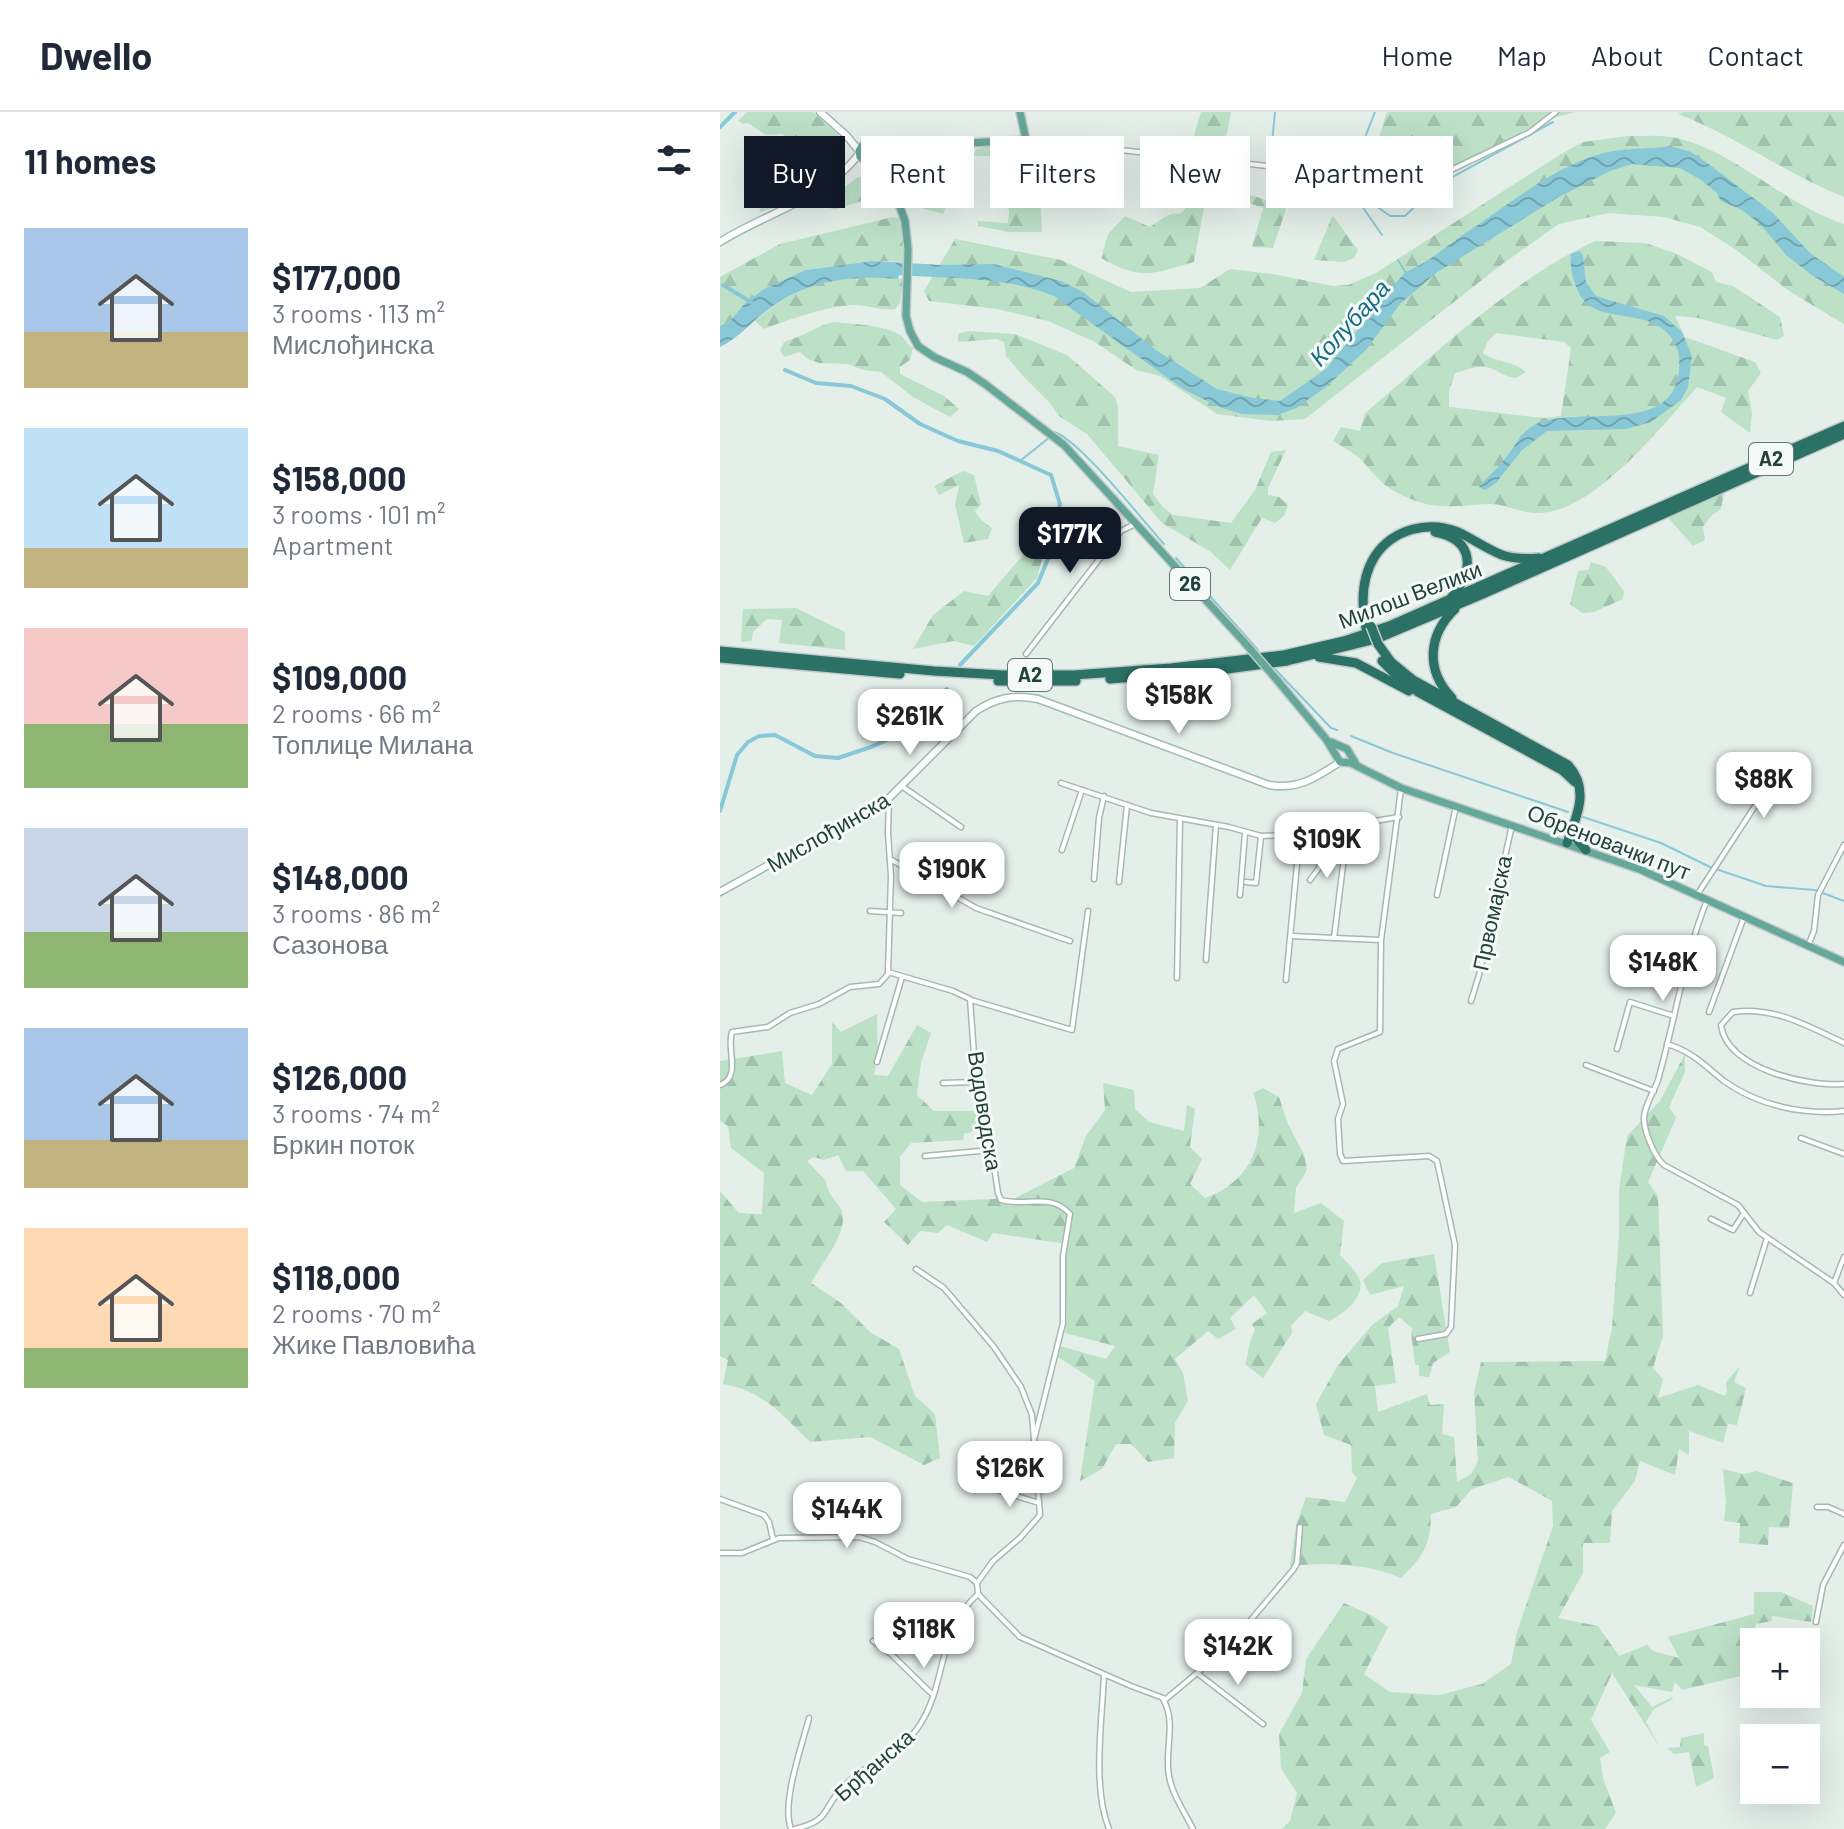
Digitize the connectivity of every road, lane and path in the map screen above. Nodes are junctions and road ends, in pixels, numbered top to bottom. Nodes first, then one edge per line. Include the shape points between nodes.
1 (820, 112) edge
2 (1020, 112) edge
3 (1556, 112) edge
4 (1025, 136) edge
5 (861, 148) edge
6 (1124, 151) edge
7 (861, 157) edge
8 (900, 208) edge
9 (720, 242) edge
10 (1844, 426) edge
11 (1844, 434) edge
12 (1124, 511) junction
13 (1135, 524) junction
14 (1121, 531) junction
15 (1547, 558) junction
16 (1464, 602) junction
17 (1445, 603) junction
18 (1369, 627) junction
19 (1376, 644) junction
20 (720, 651) edge
21 (1026, 654) dead end
22 (1312, 657) junction
23 (720, 658) edge
24 (1445, 707) junction
25 (1464, 707) junction
26 (1341, 756) junction
27 (1785, 760) dead end
28 (1061, 783) dead end
29 (903, 787) junction
30 (1401, 788) junction
31 (1082, 790) junction
32 (1104, 796) junction
33 (889, 798) junction
34 (1127, 805) junction
35 (1456, 806) junction
36 (1399, 817) junction
37 (1180, 819) junction
38 (1216, 825) junction
39 (1348, 825) junction
40 (1512, 825) junction
41 (961, 827) dead end
42 (1573, 827) junction
43 (1323, 829) junction
44 (1242, 831) junction
45 (1300, 833) junction
46 (1261, 836) junction
47 (1564, 842) junction
48 (1844, 845) edge
49 (1062, 850) dead end
50 (1586, 850) junction
51 (890, 859) junction
52 (1094, 879) dead end
53 (1310, 880) dead end
54 (1119, 882) dead end
55 (1246, 882) dead end
56 (720, 892) edge
57 (1240, 895) dead end
58 (1437, 895) dead end
59 (1697, 895) junction
60 (1707, 900) junction
61 (870, 911) dead end
62 (889, 911) junction
63 (1088, 911) dead end
64 (901, 913) dead end
65 (1744, 917) junction
66 (1291, 936) junction
67 (1334, 938) junction
68 (1381, 940) junction
69 (1070, 941) dead end
70 (1808, 946) junction
71 (1206, 960) dead end
72 (1844, 962) edge
73 (889, 973) junction
74 (902, 977) junction
75 (1177, 978) dead end
76 (1286, 980) dead end
77 (971, 1000) junction
78 (1471, 1001) dead end
79 (1709, 1012) dead end
80 (1674, 1016) junction
81 (1844, 1043) edge
82 (1667, 1044) junction
83 (1617, 1049) dead end
84 (877, 1062) dead end
85 (1586, 1065) dead end
86 (976, 1082) junction
87 (943, 1083) dead end
88 (1844, 1084) edge
89 (720, 1085) edge
90 (1654, 1091) junction
91 (1844, 1111) edge
92 (1801, 1138) dead end
93 (991, 1150) junction
94 (1844, 1154) edge
95 (925, 1156) dead end
96 (1744, 1213) junction
97 (1711, 1219) dead end
98 (1767, 1238) junction
99 (1844, 1257) edge
100 (916, 1269) dead end
101 (1834, 1283) junction
102 (1750, 1293) dead end
103 (1844, 1295) edge
104 (1418, 1339) dead end
105 (1034, 1440) junction
106 (988, 1487) dead end
107 (720, 1499) edge
108 (1040, 1503) junction
109 (1817, 1507) dead end
110 (1844, 1514) edge
111 (1300, 1527) dead end
112 (773, 1540) junction
113 (1844, 1545) edge
114 (720, 1553) edge
115 (977, 1583) junction
116 (978, 1594) junction
117 (1816, 1622) dead end
118 (873, 1641) dead end
119 (1197, 1673) junction
120 (1104, 1675) junction
121 (932, 1694) junction
122 (1163, 1699) junction
123 (809, 1718) dead end
124 (1263, 1724) dead end
125 (793, 1829) edge
126 (1109, 1829) edge
127 (1193, 1829) edge

1 - 5 main road
2 - 4 main road
3 - 6 street via 1530,132 1424,183
7 - 9 main road via 814,195
8 - 12 main road, Обреновачки пут / 26 via 908,249 908,327 921,348 970,374 1052,435
10 - 15 highway, Милош Велики / A2
11 - 16 highway, Милош Велики / A2
12 - 13 main road, Обреновачки пут / 26
12 - 14 street
13 - 14 street
13 - 26 main road, Обреновачки пут / 26, bridge
14 - 21 street
15 - 17 highway, Милош Велики / A2
15 - 18 highway via 1508,556 1441,527 1404,532 1380,550 1368,570 1363,600
16 - 22 highway, Милош Велики / A2 via 1376,639
16 - 25 highway via 1442,625 1432,653 1441,685
17 - 18 highway via 1466,576 1466,553 1445,534 1415,534 1391,547 1374,569
17 - 20 highway, Милош Велики / A2 via 1371,633 1295,653 1101,674 1002,675
18 - 19 highway, bridge
19 - 24 highway via 1394,673
19 - 25 highway via 1406,675
22 - 23 highway, Милош Велики / A2 via 1176,674 1034,682
22 - 24 highway via 1356,663
24 - 47 highway via 1571,776 1578,798
25 - 42 highway via 1572,769 1581,793
26 - 29 main road, Мислођинска via 1325,772 1299,785 1269,785 1029,697 1007,697 976,711
26 - 30 main road, Обреновачки пут / 26
27 - 59 street
28 - 31 street
29 - 33 main road, Мислођинска
29 - 41 street
30 - 35 main road, Обреновачки пут / 26
30 - 36 street
31 - 32 street
31 - 49 street
32 - 34 street
32 - 52 street
33 - 51 street
33 - 56 main road, Мислођинска
34 - 37 street
34 - 54 street
35 - 40 main road, Обреновачки пут / 26
35 - 58 street
36 - 39 street
36 - 68 street
37 - 38 street
37 - 75 street
38 - 44 street
38 - 71 street
39 - 43 street
39 - 67 street
40 - 47 main road, Обреновачки пут / 26
40 - 78 street, Првомајска
42 - 47 highway
42 - 50 highway
43 - 45 street
43 - 53 street via 1319,868
44 - 46 street
44 - 57 street
45 - 46 street
45 - 66 street
46 - 55 street via 1256,883
47 - 50 main road, Обреновачки пут / 26
48 - 70 street via 1819,892
50 - 59 main road, Обреновачки пут / 26
51 - 62 street
51 - 69 street via 976,908
59 - 60 main road, Обреновачки пут / 26
60 - 65 main road, Обреновачки пут / 26
60 - 80 street
61 - 62 street
62 - 64 street
62 - 73 street
63 - 77 street via 1072,1030
65 - 70 main road, Обреновачки пут / 26
65 - 79 street
66 - 67 street
66 - 76 street
67 - 68 street
68 - 104 street via 1380,1032 1344,1045 1334,1061 1343,1104 1338,1119 1340,1154 1349,1162 1436,1159 1455,1245 1451,1327 1446,1334
70 - 72 main road, Обреновачки пут / 26
73 - 74 street
73 - 89 street via 879,984 850,987 769,1026 732,1032 732,1074
74 - 77 street
74 - 84 street
77 - 86 street, Водоводска
80 - 82 street
80 - 83 street via 1630,1002
81 - 88 street via 1793,1019 1760,1011 1733,1012 1721,1025 1729,1044 1759,1066 1809,1083
82 - 90 street
82 - 91 street via 1775,1105 1804,1112
85 - 90 street
86 - 87 street
86 - 93 street, Водоводска
90 - 96 street via 1643,1115 1658,1160
92 - 94 street
93 - 95 street
93 - 105 street, Водоводска via 1001,1200 1049,1201 1070,1214 1063,1256 1063,1323
96 - 97 street via 1733,1230
96 - 98 street
98 - 101 street
98 - 102 street
99 - 101 street
100 - 105 street via 944,1288 1015,1376 1031,1408
101 - 103 street
105 - 108 street
106 - 108 street
107 - 112 street via 764,1515
108 - 115 street via 1036,1522
109 - 110 street
111 - 119 street via 1293,1570 1228,1647
112 - 114 street via 742,1553
112 - 115 street via 859,1537
113 - 117 street via 1823,1585
115 - 116 street
116 - 120 street via 1020,1637
116 - 121 street, Брђанска via 954,1624
118 - 121 street
119 - 122 street
119 - 124 street
120 - 122 street
120 - 126 street via 1099,1788
121 - 125 street, Брђанска via 922,1722 903,1743 849,1781 819,1821
122 - 127 street via 1171,1744 1169,1777
123 - 125 street via 789,1805

